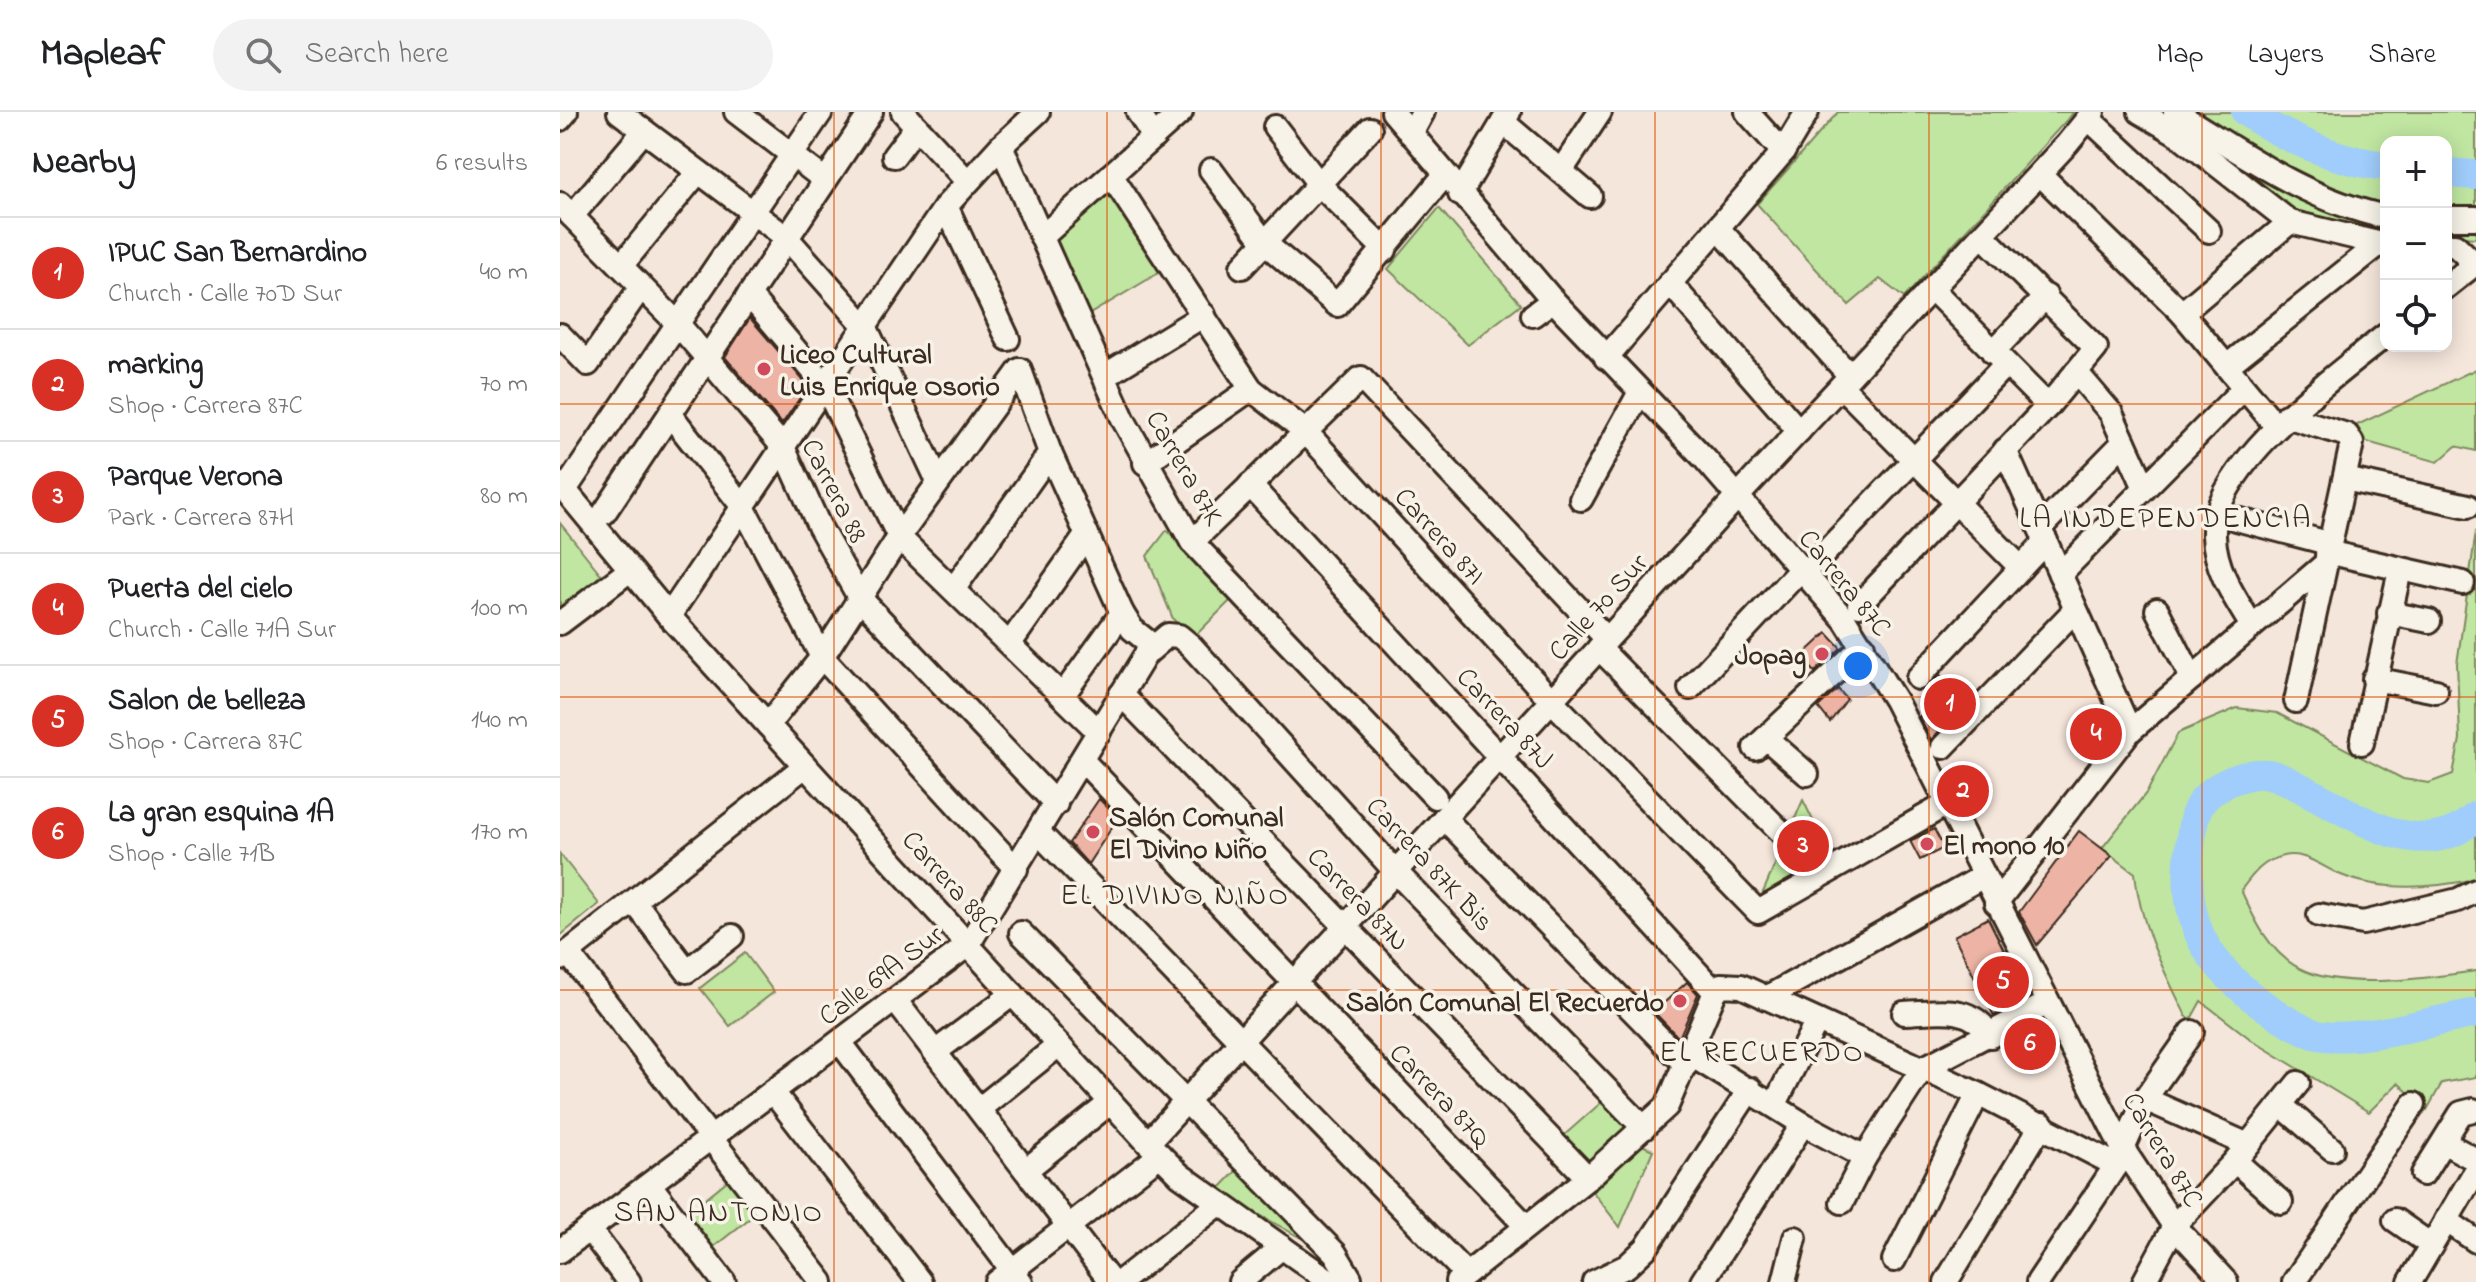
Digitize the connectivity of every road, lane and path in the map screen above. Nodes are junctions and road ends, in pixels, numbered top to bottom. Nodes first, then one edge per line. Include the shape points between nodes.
1 (566, 112) edge
2 (619, 112) edge
3 (736, 112) edge
4 (821, 112) edge
5 (1038, 112) edge
6 (1138, 112) edge
7 (1181, 112) edge
8 (1393, 112) edge
9 (1423, 112) edge
10 (1600, 112) edge
11 (1610, 112) edge
12 (1747, 112) edge
13 (1807, 112) edge
14 (2140, 112) edge
15 (2175, 112) edge
16 (2091, 115) edge
17 (861, 116) edge
18 (908, 116) edge
19 (1506, 117) edge
20 (560, 119) edge
21 (1275, 127) dead end
22 (1370, 129) dead end
23 (644, 131) junction
24 (1411, 134) junction
25 (1589, 134) junction
26 (1154, 137) junction
27 (1001, 146) junction
28 (1783, 152) junction
29 (894, 156) dead end
30 (791, 157) junction
31 (1211, 170) dead end
32 (1561, 171) junction
33 (698, 172) junction
34 (2040, 174) junction
35 (1111, 175) junction
36 (1444, 176) junction
37 (825, 180) junction
38 (967, 181) junction
39 (1319, 184) junction
40 (1460, 194) junction
41 (1590, 196) dead end
42 (946, 206) junction
43 (566, 210) edge
44 (753, 213) junction
45 (2380, 216) edge
46 (2452, 218) edge
47 (2476, 218) edge
48 (2290, 222) junction
49 (1718, 228) junction
50 (2209, 231) dead end
51 (1043, 236) junction
52 (1983, 236) junction
53 (787, 238) junction
54 (1265, 243) junction
55 (2380, 244) edge
56 (2452, 246) edge
57 (2380, 247) edge
58 (1385, 250) junction
59 (2476, 264) edge
60 (621, 266) junction
61 (1242, 267) dead end
62 (2452, 282) edge
63 (1670, 283) junction
64 (641, 287) junction
65 (1933, 290) junction
66 (749, 295) junction
67 (2046, 296) junction
68 (1553, 300) junction
69 (2182, 313) junction
70 (1204, 315) junction
71 (1533, 315) dead end
72 (678, 324) junction
73 (865, 326) junction
74 (560, 335) edge
75 (1008, 339) dead end
76 (2380, 340) edge
77 (708, 357) junction
78 (1606, 358) junction
79 (2000, 358) junction
80 (2227, 366) junction
81 (2076, 372) junction
82 (1106, 375) junction
83 (1846, 381) junction
84 (825, 385) junction
85 (2244, 388) junction
86 (1251, 389) junction
87 (1640, 392) junction
88 (2048, 406) junction
89 (670, 414) junction
90 (2281, 422) junction
91 (1305, 431) junction
92 (1799, 431) junction
93 (2124, 442) junction
94 (783, 447) junction
95 (2005, 450) junction
96 (1050, 453) junction
97 (1914, 460) junction
98 (1145, 463) junction
99 (2345, 479) junction
100 (938, 481) junction
101 (1250, 485) junction
102 (563, 487) edge
103 (2145, 488) junction
104 (1737, 497) junction
105 (1581, 499) dead end
106 (1956, 502) junction
107 (2468, 506) dead end
108 (743, 507) junction
109 (604, 513) dead end
110 (2217, 514) junction
111 (1087, 534) junction
112 (2043, 535) junction
113 (899, 537) junction
114 (1192, 542) junction
115 (2326, 553) junction
116 (1808, 566) junction
117 (2021, 568) junction
118 (630, 570) junction
119 (2400, 570) junction
120 (2060, 574) junction
121 (2463, 583) dead end
122 (955, 587) junction
123 (859, 597) junction
124 (1859, 605) dead end
125 (2157, 610) dead end
126 (2074, 611) junction
127 (1122, 613) junction
128 (2389, 613) junction
129 (669, 616) junction
130 (2429, 621) dead end
131 (560, 623) edge
132 (2252, 626) junction
133 (1011, 642) junction
134 (1603, 643) junction
135 (1152, 645) junction
136 (1863, 646) junction
137 (822, 657) junction
138 (1918, 678) dead end
139 (2192, 678) junction
140 (2374, 679) junction
141 (1690, 688) dead end
142 (2436, 691) dead end
143 (1121, 694) junction
144 (1063, 695) junction
145 (1551, 700) junction
146 (2296, 701) dead end
147 (768, 725) junction
148 (2130, 731) junction
149 (1099, 732) junction
150 (2362, 743) dead end
151 (1943, 747) dead end
152 (1501, 756) junction
153 (1082, 760) junction
154 (805, 766) junction
155 (1807, 774) dead end
156 (1435, 797) dead end
157 (1056, 804) junction
158 (1945, 805) junction
159 (1444, 818) junction
160 (1039, 833) junction
161 (1785, 836) dead end
162 (1016, 869) junction
163 (1395, 871) junction
164 (1982, 877) junction
165 (2476, 891) edge
166 (634, 901) junction
167 (1996, 903) junction
168 (2319, 915) dead end
169 (1345, 926) junction
170 (1021, 933) dead end
171 (732, 936) dead end
172 (968, 945) junction
173 (564, 956) edge
174 (1294, 983) junction
175 (1718, 988) junction
176 (1013, 994) junction
177 (1766, 998) junction
178 (895, 1000) junction
179 (2048, 1003) junction
180 (1904, 1013) dead end
181 (1817, 1021) junction
182 (2192, 1032) dead end
183 (1991, 1036) junction
184 (840, 1042) junction
185 (1241, 1042) junction
186 (1059, 1045) junction
187 (935, 1052) junction
188 (1688, 1060) junction
189 (1922, 1069) junction
190 (2298, 1083) dead end
191 (1750, 1089) junction
192 (773, 1092) junction
193 (1978, 1094) junction
194 (2145, 1099) junction
195 (1111, 1102) junction
196 (1186, 1102) junction
197 (1775, 1104) junction
198 (2414, 1104) dead end
199 (2281, 1105) junction
200 (979, 1109) junction
201 (2473, 1110) dead end
202 (1803, 1124) junction
203 (2042, 1124) junction
204 (1644, 1128) junction
205 (712, 1138) junction
206 (2445, 1143) junction
207 (1154, 1149) junction
208 (2332, 1149) dead end
209 (2241, 1152) junction
210 (1865, 1157) junction
211 (2119, 1157) junction
212 (2476, 1160) edge
213 (1026, 1170) junction
214 (2476, 1170) edge
215 (2423, 1174) dead end
216 (1588, 1178) junction
217 (650, 1185) junction
218 (1842, 1202) dead end
219 (2281, 1202) dead end
220 (1219, 1204) junction
221 (2395, 1220) dead end
222 (2446, 1220) junction
223 (1525, 1225) junction
224 (1068, 1226) junction
225 (2174, 1226) junction
226 (589, 1229) junction
227 (1795, 1238) dead end
228 (2476, 1241) edge
229 (2431, 1245) junction
230 (1282, 1247) junction
231 (560, 1251) edge
232 (1894, 1260) dead end
233 (1010, 1278) edge
234 (1462, 1278) edge
235 (629, 1282) edge
236 (724, 1282) edge
237 (822, 1282) edge
238 (920, 1282) edge
239 (1111, 1282) edge
240 (1120, 1282) edge
241 (1240, 1282) edge
242 (1331, 1282) edge
243 (1349, 1282) edge
244 (1594, 1282) edge
245 (1702, 1282) edge
246 (1784, 1282) edge
247 (1946, 1282) edge
248 (2038, 1282) edge
249 (2144, 1282) edge
250 (2226, 1282) edge
251 (2294, 1282) edge
252 (2410, 1282) edge

1 - 20 street
2 - 23 street
3 - 30 street
4 - 30 street
5 - 27 street
6 - 26 street
7 - 26 street
8 - 24 street, Carrera 87C
9 - 24 street
10 - 25 street
11 - 25 street
12 - 28 street
13 - 28 street
14 - 48 street via 2179,135
15 - 45 street via 2307,192
16 - 34 street, Calle 70 Sur
16 - 50 street
17 - 37 street
18 - 29 street
18 - 38 street
19 - 32 street
19 - 40 street
21 - 39 street
22 - 39 street
23 - 33 street
23 - 43 street
24 - 36 street, Carrera 87C
25 - 32 street
26 - 35 street
27 - 38 street
27 - 51 street, Carrera 87K
28 - 49 street
30 - 37 street
30 - 44 street
31 - 54 street
32 - 41 street
33 - 44 street
33 - 60 street
34 - 52 street, Calle 70 Sur
34 - 69 street
35 - 51 street
35 - 70 street, Carrera 87I
36 - 40 street, Carrera 87C
36 - 58 street
37 - 53 street
38 - 42 street
39 - 54 street
39 - 58 street
40 - 68 street, Carrera 87C
42 - 73 street
42 - 75 street
43 - 60 street, Carrera 88
44 - 53 street
44 - 72 street
46 - 47 street
48 - 55 street
48 - 69 street
49 - 63 street
49 - 83 street
51 - 82 street, Carrera 87K
52 - 65 street, Calle 70 Sur
52 - 67 street
53 - 66 street
53 - 73 street
54 - 58 street via 1337,305
54 - 61 street
56 - 59 street
57 - 80 street
59 - 62 street
60 - 64 street, Carrera 88
63 - 78 street
63 - 92 street
64 - 72 street, Carrera 88
64 - 74 street via 588,364
65 - 79 street
65 - 83 street, Calle 70 Sur
66 - 77 street
66 - 84 street
67 - 79 street
67 - 81 street via 2096,348
68 - 71 street
68 - 78 street, Carrera 87C
69 - 80 street
70 - 82 street
70 - 86 street, Carrera 87I
72 - 77 street, Carrera 88
72 - 102 street
73 - 84 street
73 - 100 street
76 - 90 street
77 - 89 street
77 - 94 street, Carrera 88
78 - 87 street, Carrera 87C
79 - 88 street
79 - 97 street
80 - 85 street
81 - 88 street
81 - 93 street via 2098,395
82 - 98 street, Carrera 87K
83 - 92 street, Calle 70 Sur
83 - 97 street
84 - 94 street
84 - 113 street
85 - 90 street
85 - 103 street
86 - 91 street, Carrera 87I
86 - 98 street
87 - 104 street, Carrera 87C
87 - 105 street
88 - 95 street
89 - 108 street
89 - 109 street
90 - 99 street via 2347,435 2352,443
90 - 110 street
91 - 101 street
91 - 134 street via 1361,378
91 - 145 street, Carrera 87I
92 - 104 street, Calle 70 Sur
93 - 103 street
93 - 112 street
94 - 108 street
94 - 123 street, Carrera 88
95 - 106 street
95 - 112 street
96 - 100 street via 1020,370
96 - 111 street
96 - 122 street
97 - 106 street
97 - 116 street
98 - 114 street, Carrera 87K
99 - 107 street
99 - 115 street
100 - 113 street
101 - 114 street
101 - 152 street, Carrera 87J
102 - 118 street, Carrera 88C
103 - 120 street
104 - 116 street, Carrera 87C
104 - 134 street, Calle 70 Sur
106 - 117 street
106 - 124 street
108 - 129 street
108 - 137 street
110 - 115 street
110 - 132 street via 2213,533 2221,573
111 - 127 street
111 - 133 street
112 - 117 street
112 - 120 street
113 - 122 street
113 - 123 street
114 - 156 street, Carrera 87K
115 - 119 street
115 - 132 street
115 - 146 street
116 - 136 street, Carrera 87C
116 - 141 street
117 - 138 street
118 - 129 street, Carrera 88C
118 - 131 street
119 - 121 street
119 - 128 street
120 - 126 street
122 - 133 street
123 - 137 street
123 - 157 street, Carrera 88
125 - 139 street
126 - 148 street
126 - 151 street
127 - 135 street
127 - 144 street
128 - 130 street
128 - 140 street
129 - 147 street, Carrera 88C
132 - 139 street
133 - 144 street
134 - 145 street, Calle 70 Sur
134 - 161 street
135 - 143 street, Calle 69A Sur
135 - 163 street, Carrera 87K Bis via 1168,635 1179,636
136 - 155 street via 1760,743
136 - 158 street, Carrera 87C
137 - 147 street
137 - 162 street
139 - 148 street
140 - 142 street
140 - 150 street
143 - 149 street, Calle 69A Sur
143 - 169 street, Carrera 87N
144 - 149 street
145 - 152 street, Calle 70 Sur
145 - 158 street, Carrera 87I via 1758,912
147 - 154 street, Carrera 88C
148 - 167 street
149 - 153 street, Calle 69A Sur
152 - 159 street, Calle 70 Sur
152 - 175 street, Carrera 87J
153 - 157 street, Calle 69A Sur
153 - 174 street, Carrera 87Q
154 - 166 street
154 - 172 street, Carrera 88C
157 - 160 street, Calle 69A Sur
158 - 164 street, Carrera 87C
159 - 163 street, Calle 70 Sur
159 - 188 street
160 - 162 street, Calle 69A Sur
160 - 185 street
162 - 172 street, Calle 69A Sur
163 - 169 street, Calle 70 Sur
163 - 204 street, Carrera 87K Bis
164 - 167 street, Carrera 87C
164 - 177 street
165 - 168 street via 2363,923
166 - 171 street via 687,971
166 - 173 street
167 - 179 street, Carrera 87C
169 - 174 street, Calle 70 Sur
169 - 216 street, Carrera 87N
170 - 196 street
172 - 176 street, Carrera 88C
172 - 178 street, Calle 69A Sur
173 - 205 street
174 - 185 street, Calle 70 Sur
174 - 223 street, Carrera 87Q
175 - 177 street via 1741,986
175 - 188 street
176 - 186 street, Carrera 88C
176 - 187 street
177 - 181 street
178 - 184 street, Calle 69A Sur
178 - 187 street
179 - 183 street
179 - 211 street, Carrera 87C
180 - 183 street via 1974,1016
181 - 189 street
181 - 197 street
182 - 194 street
183 - 189 street
184 - 192 street, Calle 69A Sur
184 - 233 street
185 - 196 street, Calle 70 Sur
185 - 234 street
186 - 195 street, Carrera 88C
186 - 200 street
187 - 200 street
188 - 191 street
188 - 204 street via 1667,1106
189 - 193 street
189 - 210 street
190 - 199 street
191 - 197 street
191 - 244 street via 1646,1248 1627,1266
192 - 205 street, Calle 69A Sur
192 - 238 street
193 - 203 street
193 - 232 street
194 - 209 street
194 - 211 street
195 - 207 street, Carrera 88C
195 - 213 street
196 - 207 street, Calle 70 Sur
196 - 243 street via 1335,1253
197 - 202 street
198 - 251 street
199 - 208 street
199 - 209 street
200 - 213 street
201 - 206 street via 2461,1113
202 - 210 street
202 - 245 street
203 - 211 street
203 - 247 street
204 - 216 street
205 - 217 street, Calle 69A Sur
205 - 237 street
206 - 212 street
206 - 215 street
207 - 220 street, Carrera 88C
207 - 224 street, Calle 70 Sur
209 - 219 street
209 - 225 street
210 - 218 street
211 - 225 street, Carrera 87C
211 - 248 street
213 - 224 street
214 - 222 street
216 - 223 street
217 - 226 street, Calle 69A Sur
217 - 236 street
220 - 230 street, Carrera 88C
220 - 240 street
221 - 229 street
222 - 228 street
222 - 229 street
223 - 234 street
224 - 233 street, Calle 70 Sur
224 - 239 street
225 - 249 street
225 - 250 street, Carrera 87C
226 - 231 street, Calle 69A Sur
226 - 235 street
227 - 246 street
229 - 252 street
230 - 241 street
230 - 242 street, Carrera 88C

